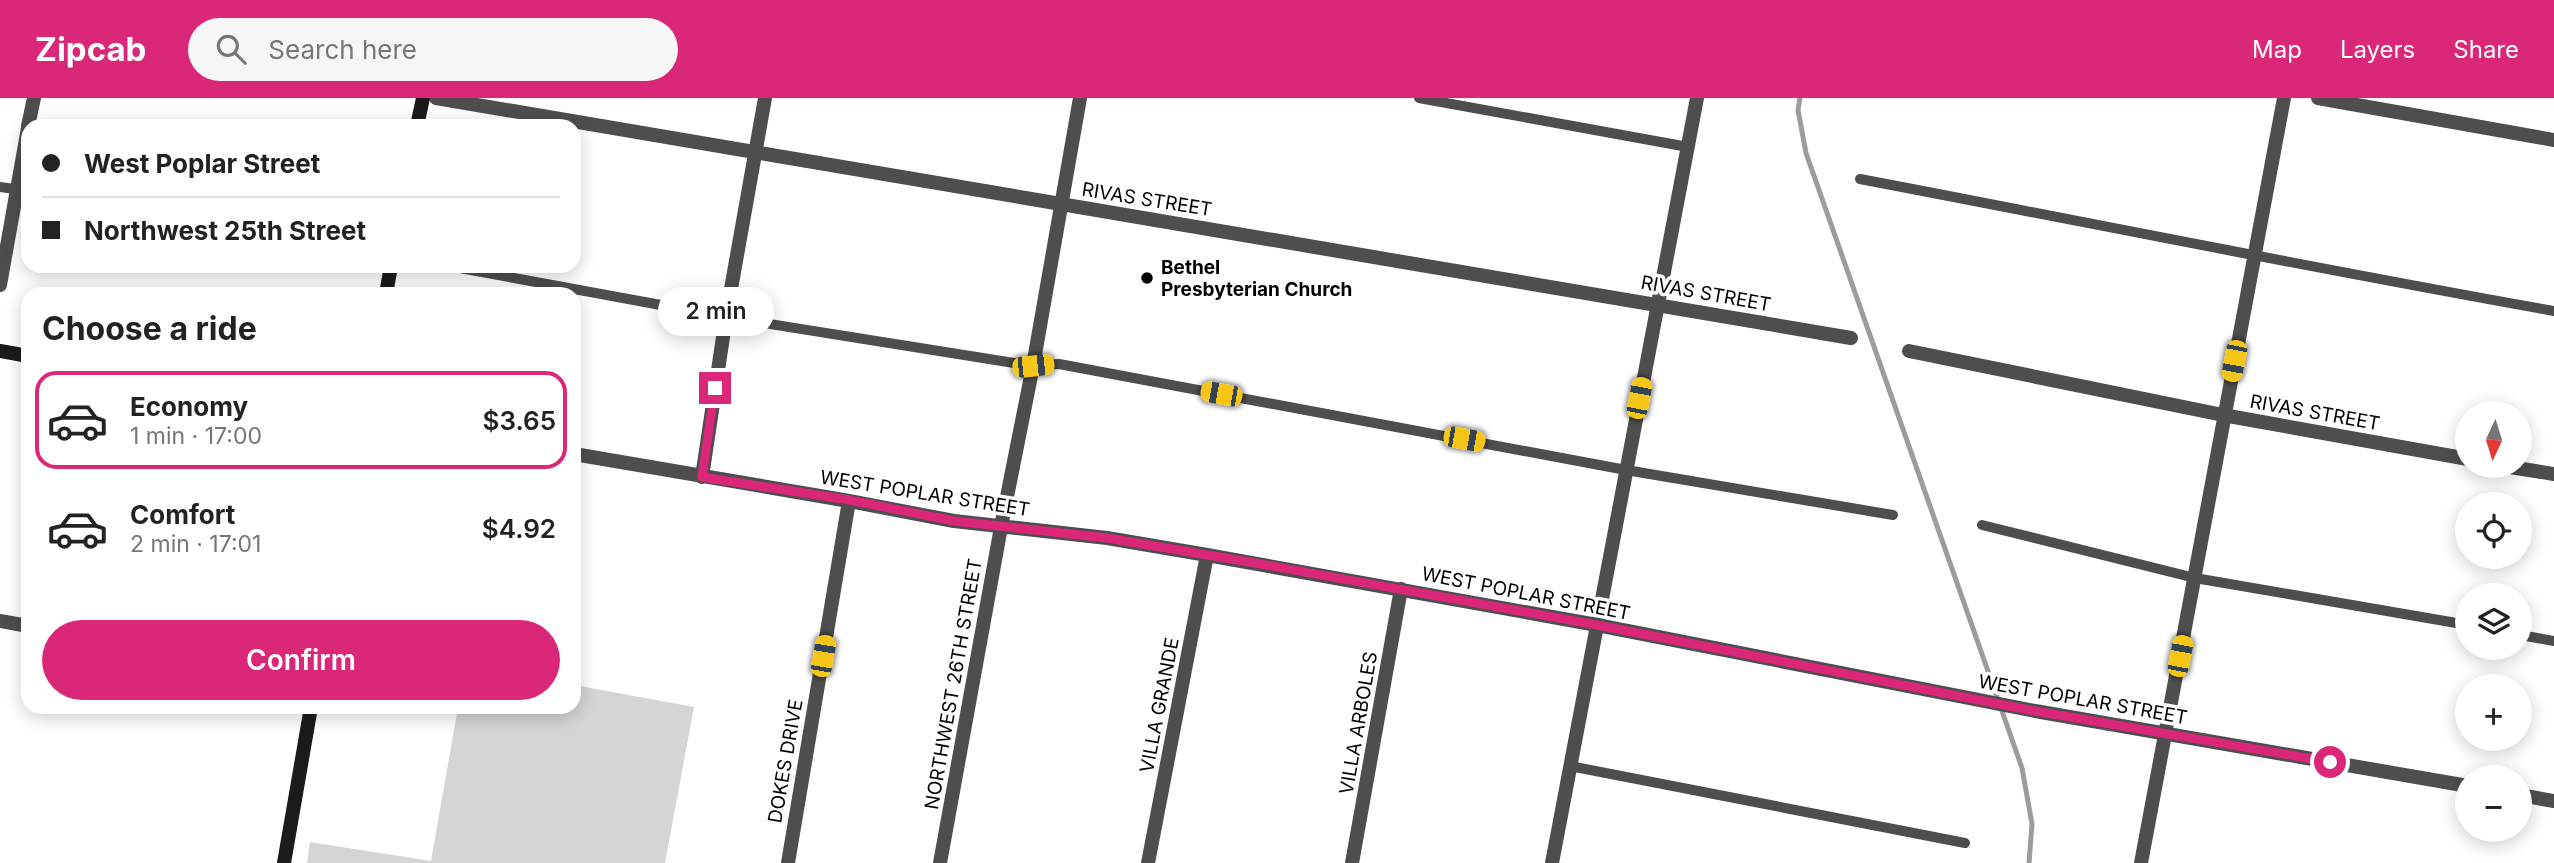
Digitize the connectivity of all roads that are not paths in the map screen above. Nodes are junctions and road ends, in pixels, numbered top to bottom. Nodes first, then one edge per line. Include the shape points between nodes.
1 (34, 98) edge
2 (423, 98) edge
3 (436, 98) edge
4 (765, 98) edge
5 (1080, 98) edge
6 (1419, 98) edge
7 (1697, 98) edge
8 (2284, 98) edge
9 (2318, 98) edge
10 (30, 119) edge
11 (418, 119) edge
12 (565, 119) edge
13 (581, 122) edge
14 (2554, 139) edge
15 (1688, 147) junction
16 (756, 150) junction
17 (1860, 179) dead end
18 (0, 187) edge
19 (21, 190) edge
20 (21, 194) edge
21 (1060, 205) junction
22 (2254, 254) junction
23 (487, 273) edge
24 (0, 285) edge
25 (563, 287) edge
26 (581, 290) edge
27 (1657, 304) junction
28 (2554, 311) edge
29 (726, 317) junction
30 (1851, 338) dead end
31 (0, 351) edge
32 (1909, 351) dead end
33 (21, 355) edge
34 (1033, 366) junction
35 (2223, 415) junction
36 (581, 455) edge
37 (2455, 457) edge
38 (1626, 470) junction
39 (2532, 470) edge
40 (2554, 474) edge
41 (702, 477) junction
42 (849, 500) junction
43 (1893, 515) dead end
44 (1982, 525) dead end
45 (1001, 527) junction
46 (1207, 555) junction
47 (2195, 578) junction
48 (1401, 589) junction
49 (0, 621) edge
50 (2455, 623) edge
51 (21, 625) edge
52 (1597, 625) junction
53 (2532, 637) edge
54 (2554, 640) edge
55 (310, 714) edge
56 (2165, 733) junction
57 (1570, 766) junction
58 (2455, 784) edge
59 (2532, 797) edge
60 (2554, 801) edge
61 (1965, 843) dead end
62 (284, 863) edge
63 (788, 863) edge
64 (940, 863) edge
65 (1148, 863) edge
66 (1352, 863) edge
67 (1552, 863) edge
68 (2141, 863) edge

1 - 10 street
2 - 11 main road
3 - 12 street, RIVAS STREET
4 - 16 street
5 - 21 street, NORTHWEST 26TH STREET
6 - 15 lane
7 - 15 street
8 - 22 street
9 - 14 street
13 - 16 street, RIVAS STREET
15 - 27 street
16 - 21 street, RIVAS STREET
16 - 29 street
17 - 22 lane
18 - 19 lane
20 - 24 street
21 - 27 street, RIVAS STREET
21 - 34 street, NORTHWEST 26TH STREET
22 - 28 lane
22 - 35 street
23 - 25 lane
26 - 29 lane
27 - 30 street, RIVAS STREET
27 - 38 street
29 - 34 lane
29 - 41 street
31 - 33 main road
32 - 35 street, RIVAS STREET
34 - 38 lane via 1059,364
34 - 45 street, NORTHWEST 26TH STREET
35 - 37 street, RIVAS STREET
35 - 47 street
36 - 41 street, WEST POPLAR STREET
38 - 43 lane
38 - 52 street
39 - 40 street
41 - 42 street, WEST POPLAR STREET
42 - 45 street, WEST POPLAR STREET
42 - 63 street, DOKES DRIVE
44 - 47 lane
45 - 46 street, WEST POPLAR STREET
45 - 64 street, NORTHWEST 26TH STREET
46 - 48 street, WEST POPLAR STREET
46 - 65 street, VILLA GRANDE
47 - 50 lane
47 - 56 street
48 - 52 street, WEST POPLAR STREET
48 - 66 street, VILLA ARBOLES
49 - 51 street
52 - 56 street, WEST POPLAR STREET
52 - 57 street
53 - 54 lane
55 - 62 main road
56 - 58 street, WEST POPLAR STREET
56 - 68 street
57 - 61 lane
57 - 67 street
59 - 60 street

